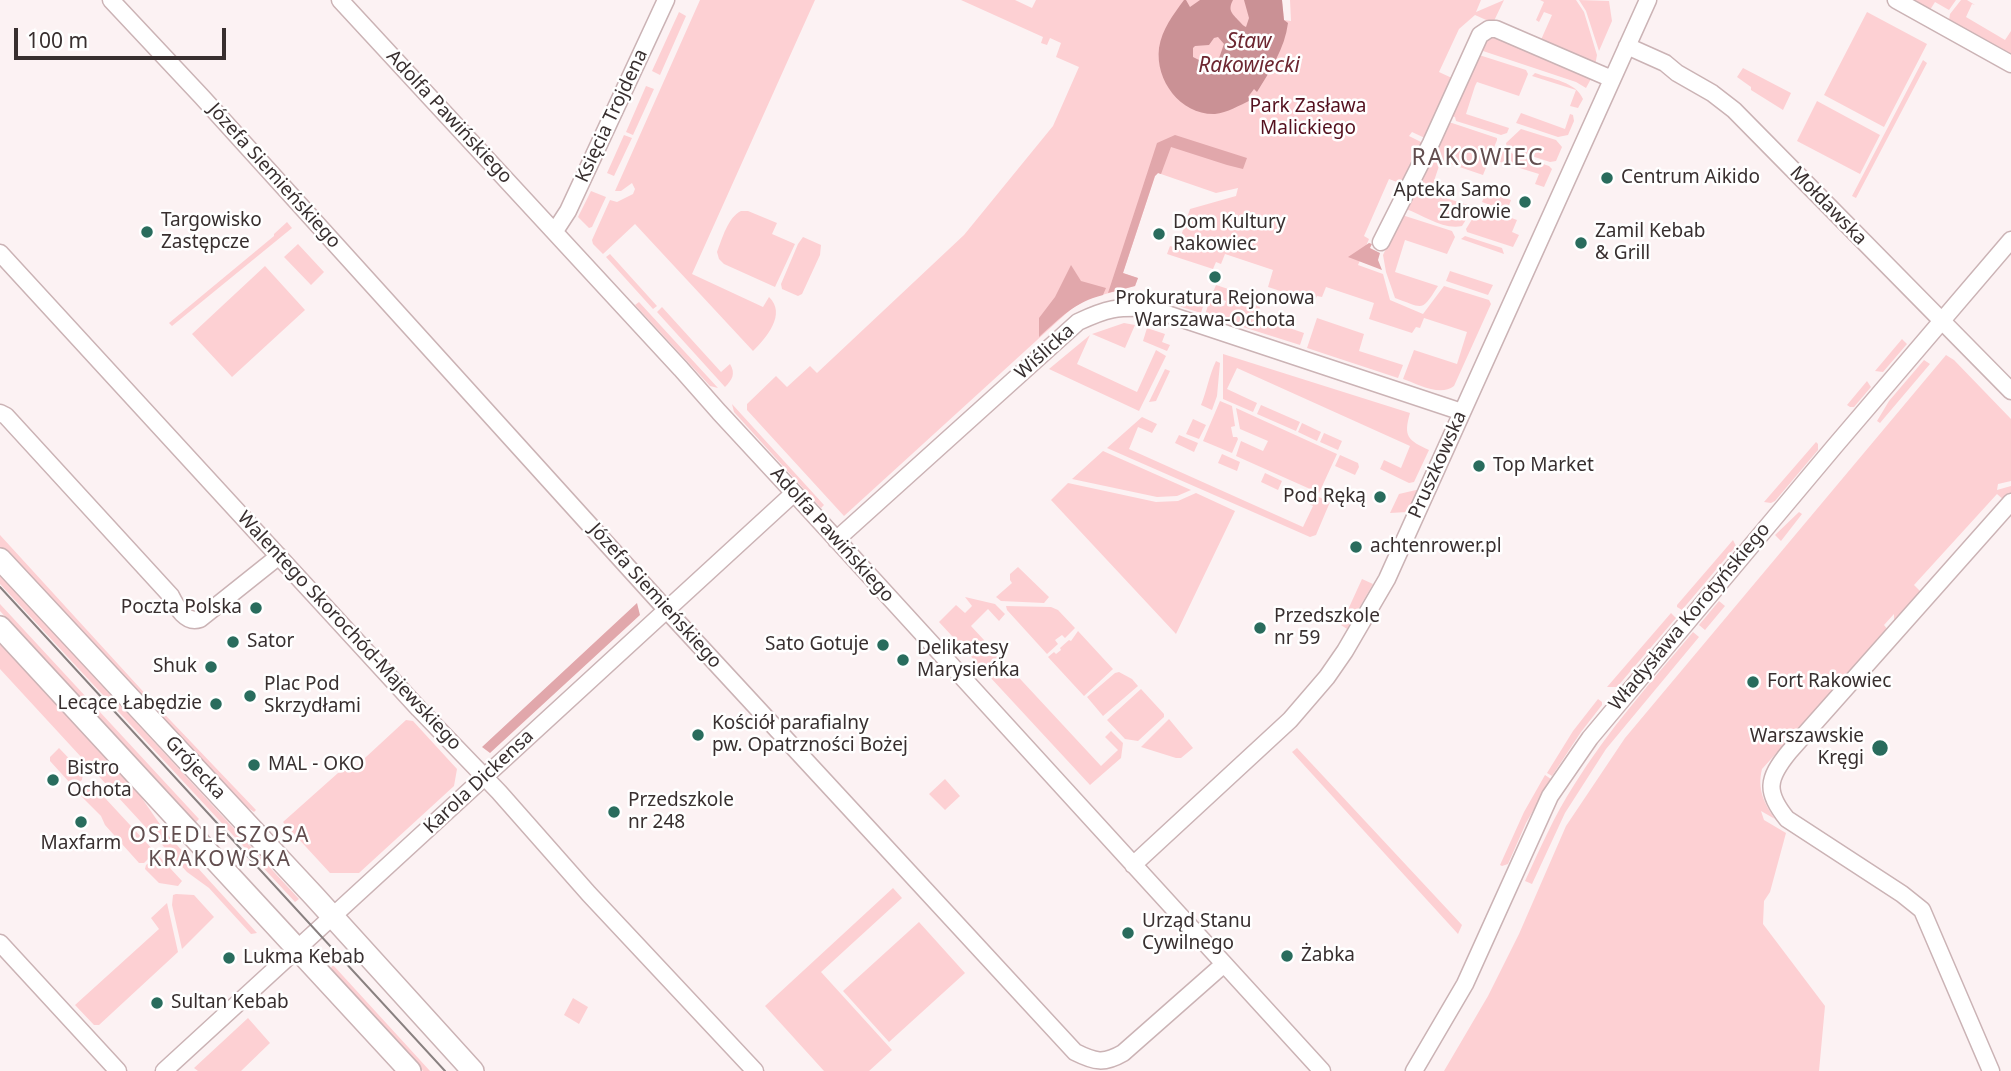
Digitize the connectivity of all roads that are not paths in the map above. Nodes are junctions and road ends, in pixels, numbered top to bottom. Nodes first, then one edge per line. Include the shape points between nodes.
1 (111, 0) edge
2 (340, 0) edge
3 (666, 0) edge
4 (1648, 0) edge
5 (1896, 0) edge
6 (1627, 46) junction
7 (2011, 64) edge
8 (1612, 79) junction
9 (555, 232) junction
10 (2011, 240) edge
11 (1381, 242) dead end
12 (0, 253) edge
13 (1943, 321) junction
14 (2011, 391) edge
15 (1462, 412) junction
16 (0, 413) edge
17 (794, 493) junction
18 (2011, 502) edge
19 (836, 540) junction
20 (279, 556) junction
21 (0, 559) edge
22 (666, 610) junction
23 (0, 627) edge
24 (485, 777) junction
25 (1133, 866) junction
26 (333, 916) junction
27 (0, 943) edge
28 (297, 950) junction
29 (1224, 964) junction
30 (1435, 1037) junction
31 (118, 1071) edge
32 (164, 1071) edge
33 (410, 1071) edge
34 (473, 1071) edge
35 (755, 1071) edge
36 (1322, 1071) edge
37 (1404, 1071) edge
38 (1414, 1071) edge
39 (1991, 1071) edge

1 - 22 street, Józefa Siemieńskiego
2 - 9 street, Adolfa Pawińskiego
3 - 9 street, Księcia Trojdena
4 - 6 street, Pruszkowska
5 - 7 street
6 - 8 street, Pruszkowska
6 - 13 street, Mołdawska via 1665,63 1734,110
8 - 11 street via 1496,29 1484,31
8 - 15 street, Pruszkowska
9 - 17 street, Adolfa Pawińskiego
10 - 13 street, Władysława Korotyńskiego
12 - 20 street, Walentego Skorochód-Majewskiego
13 - 14 street, Mołdawska
13 - 30 street, Władysława Korotyńskiego via 1590,738 1550,796 1465,985
15 - 19 street, Wiślicka via 1149,308 1104,310 1078,322
15 - 25 street, Pruszkowska via 1387,579 1327,677 1290,720
16 - 20 street via 190,620 200,619
17 - 19 street, Adolfa Pawińskiego
17 - 22 street, Karola Dickensa
18 - 39 street via 1789,752 1776,768 1770,786 1775,804 1787,819 1922,910
19 - 25 street, Adolfa Pawińskiego
20 - 24 street, Walentego Skorochód-Majewskiego
21 - 26 main road, Grójecka
22 - 24 street, Karola Dickensa
22 - 29 street, Józefa Siemieńskiego via 1075,1052 1109,1061 1123,1053
23 - 28 main road
24 - 26 street, Karola Dickensa
24 - 35 street, Walentego Skorochód-Majewskiego
25 - 29 street, Adolfa Pawińskiego
26 - 28 street, Karola Dickensa
26 - 34 main road, Grójecka
27 - 31 street
28 - 32 street, Karola Dickensa
28 - 33 main road
29 - 36 street, Adolfa Pawińskiego
30 - 37 street, Władysława Korotyńskiego
30 - 38 street, Władysława Korotyńskiego

